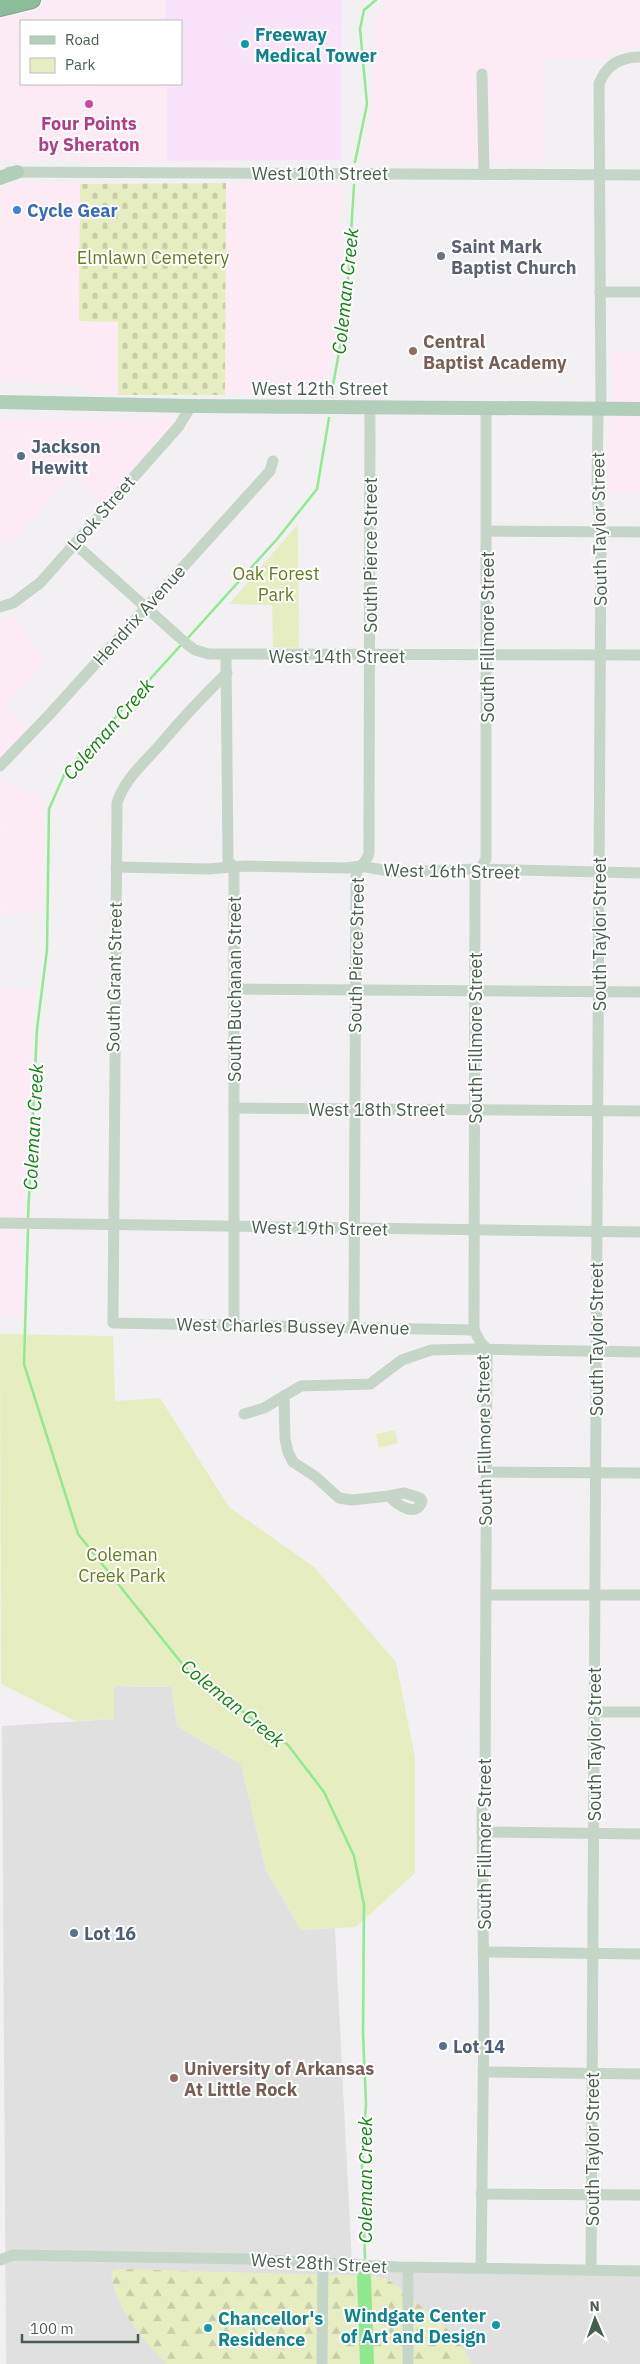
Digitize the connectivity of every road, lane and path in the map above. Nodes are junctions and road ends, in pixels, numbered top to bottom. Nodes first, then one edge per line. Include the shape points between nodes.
1 (32, 0) edge
2 (0, 8) edge
3 (640, 57) edge
4 (482, 74) dead end
5 (0, 167) edge
6 (0, 172) edge
7 (17, 172) junction
8 (484, 174) junction
9 (599, 175) junction
10 (640, 175) edge
11 (0, 178) edge
12 (600, 292) junction
13 (640, 292) edge
14 (0, 402) edge
15 (191, 406) junction
16 (370, 408) junction
17 (486, 408) junction
18 (599, 408) junction
19 (640, 409) edge
20 (273, 461) dead end
21 (487, 531) junction
22 (601, 532) junction
23 (640, 532) edge
24 (75, 544) junction
25 (0, 607) edge
26 (146, 607) junction
27 (226, 655) junction
28 (640, 655) edge
29 (369, 656) junction
30 (486, 656) junction
31 (600, 656) junction
32 (227, 673) junction
33 (0, 766) edge
34 (360, 866) junction
35 (116, 867) junction
36 (234, 867) junction
37 (479, 869) junction
38 (599, 873) junction
39 (640, 873) edge
40 (234, 989) junction
41 (355, 990) junction
42 (475, 991) junction
43 (598, 992) junction
44 (640, 992) edge
45 (234, 1108) junction
46 (354, 1108) junction
47 (475, 1109) junction
48 (598, 1110) junction
49 (640, 1111) edge
50 (0, 1223) edge
51 (112, 1225) junction
52 (234, 1227) junction
53 (354, 1228) junction
54 (475, 1230) junction
55 (597, 1232) junction
56 (640, 1232) edge
57 (113, 1323) joint
58 (234, 1325) junction
59 (354, 1327) junction
60 (452, 1329) junction
61 (474, 1330) junction
62 (453, 1348) junction
63 (487, 1349) junction
64 (596, 1351) junction
65 (640, 1352) edge
66 (284, 1396) junction
67 (244, 1414) dead end
68 (486, 1472) junction
69 (596, 1473) junction
70 (640, 1473) edge
71 (389, 1496) dead end
72 (486, 1595) junction
73 (595, 1595) junction
74 (640, 1595) edge
75 (594, 1712) junction
76 (640, 1712) edge
77 (482, 1832) junction
78 (594, 1833) junction
79 (640, 1834) edge
80 (483, 1952) junction
81 (593, 1953) junction
82 (640, 1954) edge
83 (483, 2072) junction
84 (592, 2073) junction
85 (640, 2074) edge
86 (481, 2194) junction
87 (592, 2195) junction
88 (640, 2195) edge
89 (0, 2260) edge
90 (323, 2263) junction
91 (408, 2267) junction
92 (481, 2268) junction
93 (591, 2270) junction
94 (640, 2271) edge
95 (322, 2364) edge
96 (408, 2364) edge

1 - 2 highway
3 - 9 street, South Taylor Street via 624,59 607,67 599,84
4 - 8 street
5 - 7 main road
6 - 7 street, West 10th Street
7 - 8 street, West 10th Street
7 - 11 main road
8 - 9 street, West 10th Street
9 - 10 street, West 10th Street
9 - 12 street, South Taylor Street
12 - 13 street
12 - 18 street, South Taylor Street
14 - 15 main road, West 12th Street
15 - 16 main road, West 12th Street
15 - 24 street, Look Street via 179,426
16 - 17 main road, West 12th Street
16 - 29 street, South Pierce Street
17 - 18 main road, West 12th Street
17 - 21 street, South Fillmore Street
18 - 19 main road, West 12th Street
18 - 22 street, South Taylor Street via 597,494
20 - 26 street, Hendrix Avenue via 270,471
21 - 22 street
21 - 30 street, South Fillmore Street
22 - 23 street
22 - 31 street, South Taylor Street
24 - 25 street, Look Street via 31,591
24 - 26 street, West 14th Street
26 - 27 street, West 14th Street via 200,652
26 - 33 street, Hendrix Avenue
27 - 29 street, West 14th Street
27 - 32 street, South Buchanan Street
28 - 31 street, West 14th Street
29 - 30 street, West 14th Street
29 - 34 street, South Pierce Street via 369,854
30 - 31 street, West 14th Street
30 - 37 street, South Fillmore Street via 486,863
31 - 38 street, South Taylor Street
32 - 35 street, South Grant Street via 202,697 122,790 116,810
32 - 36 street, South Buchanan Street via 228,861
34 - 36 street, West 16th Street
34 - 37 street, West 16th Street via 394,872
34 - 41 street, South Pierce Street via 356,875
35 - 36 street, West 16th Street
35 - 51 street, South Grant Street
36 - 40 street, South Buchanan Street
37 - 38 street, West 16th Street
37 - 42 street, South Fillmore Street via 475,877
38 - 39 street, West 16th Street
38 - 43 street, South Taylor Street
40 - 41 street
40 - 45 street, South Buchanan Street
41 - 42 street
41 - 46 street, South Pierce Street
42 - 43 street
42 - 47 street, South Fillmore Street
43 - 44 street
43 - 48 street, South Taylor Street
45 - 46 street, West 18th Street
45 - 52 street, South Buchanan Street
46 - 47 street, West 18th Street
46 - 53 street, South Pierce Street
47 - 48 street, West 18th Street
47 - 54 street, South Fillmore Street
48 - 49 street, West 18th Street
48 - 55 street, South Taylor Street
50 - 51 street, West 19th Street
51 - 52 street, West 19th Street
51 - 57 street, South Grant Street
52 - 53 street, West 19th Street
52 - 58 street, South Buchanan Street
53 - 54 street, West 19th Street
53 - 59 street, South Pierce Street
54 - 55 street, West 19th Street
54 - 61 street, South Fillmore Street
55 - 56 street, West 19th Street
55 - 64 street, South Taylor Street
57 - 58 street, West Charles Bussey Avenue
58 - 59 street, West Charles Bussey Avenue
59 - 60 street, West Charles Bussey Avenue
60 - 61 street, West Charles Bussey Avenue
60 - 62 street
61 - 63 street, South Fillmore Street
62 - 63 street
62 - 66 street via 412,1355 370,1384 312,1384 298,1386
63 - 64 street
63 - 68 street, South Fillmore Street
64 - 65 street
64 - 69 street, South Taylor Street
66 - 67 street via 264,1408
66 - 71 street via 285,1439 293,1462 316,1477 338,1498 352,1500
68 - 69 street
68 - 72 street, South Fillmore Street
69 - 70 street
69 - 73 street, South Taylor Street
72 - 73 street
72 - 77 street, South Fillmore Street
73 - 74 street
73 - 75 street, South Taylor Street
75 - 76 street
75 - 78 street, South Taylor Street
77 - 78 street
77 - 80 street, South Fillmore Street
78 - 79 street
78 - 81 street, South Taylor Street
80 - 81 street
80 - 83 street, South Fillmore Street
81 - 82 street
81 - 84 street, South Taylor Street
83 - 84 street
83 - 86 street, South Fillmore Street
84 - 85 street
84 - 87 street, South Taylor Street
86 - 87 street
86 - 92 street, South Fillmore Street
87 - 88 street
87 - 93 street, South Taylor Street
89 - 90 street, West 28th Street via 13,2254
90 - 91 street, West 28th Street
90 - 95 street
91 - 92 street, West 28th Street
91 - 96 street
92 - 93 street, West 28th Street
93 - 94 street, West 28th Street

